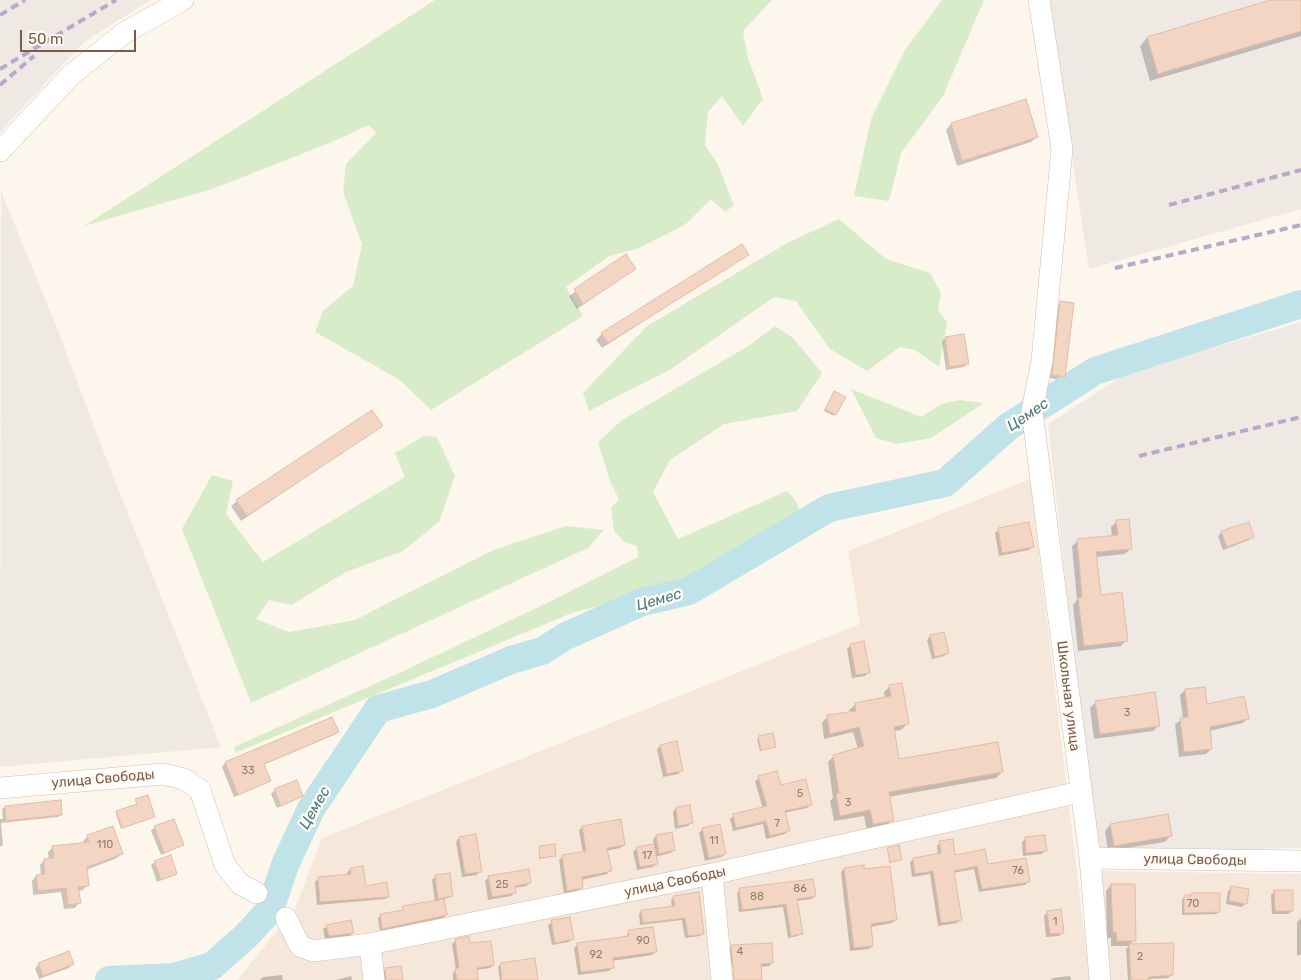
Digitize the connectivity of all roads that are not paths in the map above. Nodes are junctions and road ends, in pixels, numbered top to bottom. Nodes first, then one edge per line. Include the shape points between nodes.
1 (183, 0) edge
2 (1039, 0) edge
3 (0, 151) edge
4 (0, 788) edge
5 (1080, 792) junction
6 (1090, 858) junction
7 (1301, 861) edge
8 (712, 874) junction
9 (257, 892) dead end
10 (286, 918) dead end
11 (370, 944) junction
12 (374, 980) edge
13 (722, 980) edge
14 (1100, 980) edge

1 - 3 street via 124,33 70,75
2 - 5 street, Школьная улица via 1062,149 1042,362 1032,411
4 - 9 street, улица Свободы via 163,774 184,779 200,790 226,865 240,884
5 - 6 street, Школьная улица
5 - 8 street, улица Свободы
6 - 7 street, улица Свободы
6 - 14 street, Школьная улица
8 - 11 street, улица Свободы
8 - 13 street
10 - 11 street, улица Свободы via 300,946 313,951
11 - 12 street

